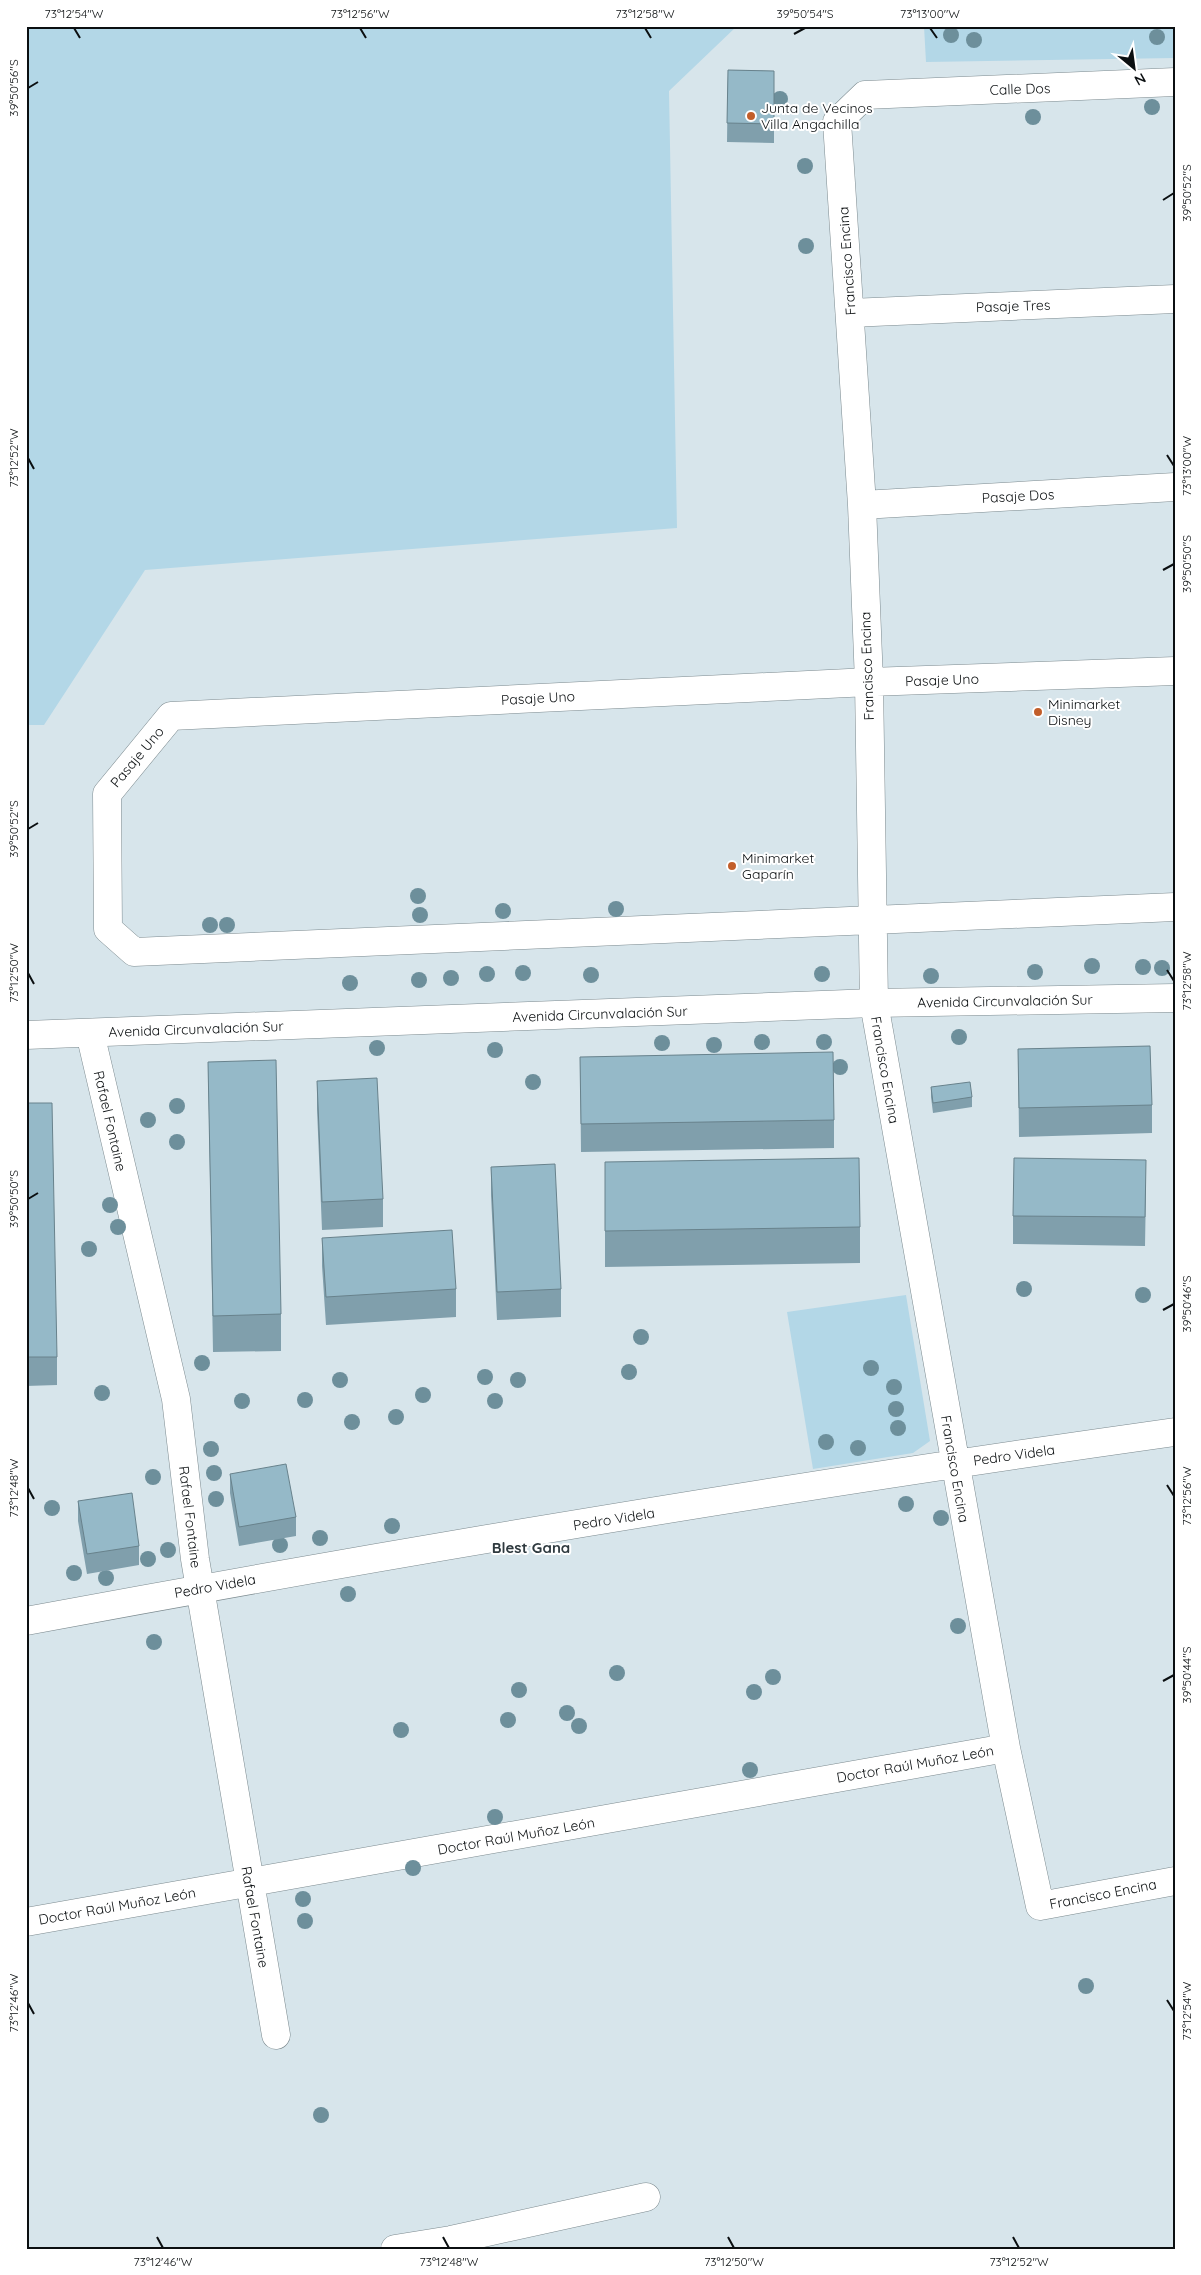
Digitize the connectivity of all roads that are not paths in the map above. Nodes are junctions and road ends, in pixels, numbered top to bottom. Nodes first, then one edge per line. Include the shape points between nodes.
1 (1175, 82) edge
2 (865, 95) joint
3 (1175, 299) edge
4 (850, 312) junction
5 (1175, 487) edge
6 (862, 506) junction
7 (1175, 671) edge
8 (869, 682) junction
9 (1175, 907) edge
10 (872, 919) junction
11 (1175, 998) edge
12 (874, 1003) junction
13 (90, 1033) junction
14 (26, 1034) edge
15 (1175, 1432) edge
16 (954, 1463) junction
17 (200, 1589) junction
18 (26, 1621) edge
19 (1006, 1748) junction
20 (1175, 1881) edge
21 (249, 1884) junction
22 (26, 1922) edge
23 (276, 2035) dead end
24 (646, 2197) dead end
25 (395, 2249) edge

1 - 2 street, Calle Dos
2 - 4 street, Francisco Encina via 837,122
3 - 4 street, Pasaje Tres
4 - 6 street, Francisco Encina
5 - 6 street, Pasaje Dos
6 - 8 street, Francisco Encina
7 - 8 street, Pasaje Uno
8 - 10 street, Francisco Encina
8 - 10 street, Pasaje Uno via 171,716 107,794 108,929 134,952
9 - 10 street
10 - 12 street, Francisco Encina
11 - 12 street, Avenida Circunvalación Sur
12 - 13 street, Avenida Circunvalación Sur
12 - 16 street, Francisco Encina
13 - 14 street, Avenida Circunvalación Sur
13 - 17 street, Rafael Fontaine via 176,1399
15 - 16 street, Pedro Videla
16 - 17 street, Pedro Videla
16 - 19 street, Francisco Encina
17 - 18 street, Pedro Videla
17 - 21 street, Rafael Fontaine
19 - 20 street, Francisco Encina via 1040,1906
19 - 21 street, Doctor Raúl Muñoz León
21 - 22 street, Doctor Raúl Muñoz León
21 - 23 street, Rafael Fontaine
24 - 25 street via 451,2240

